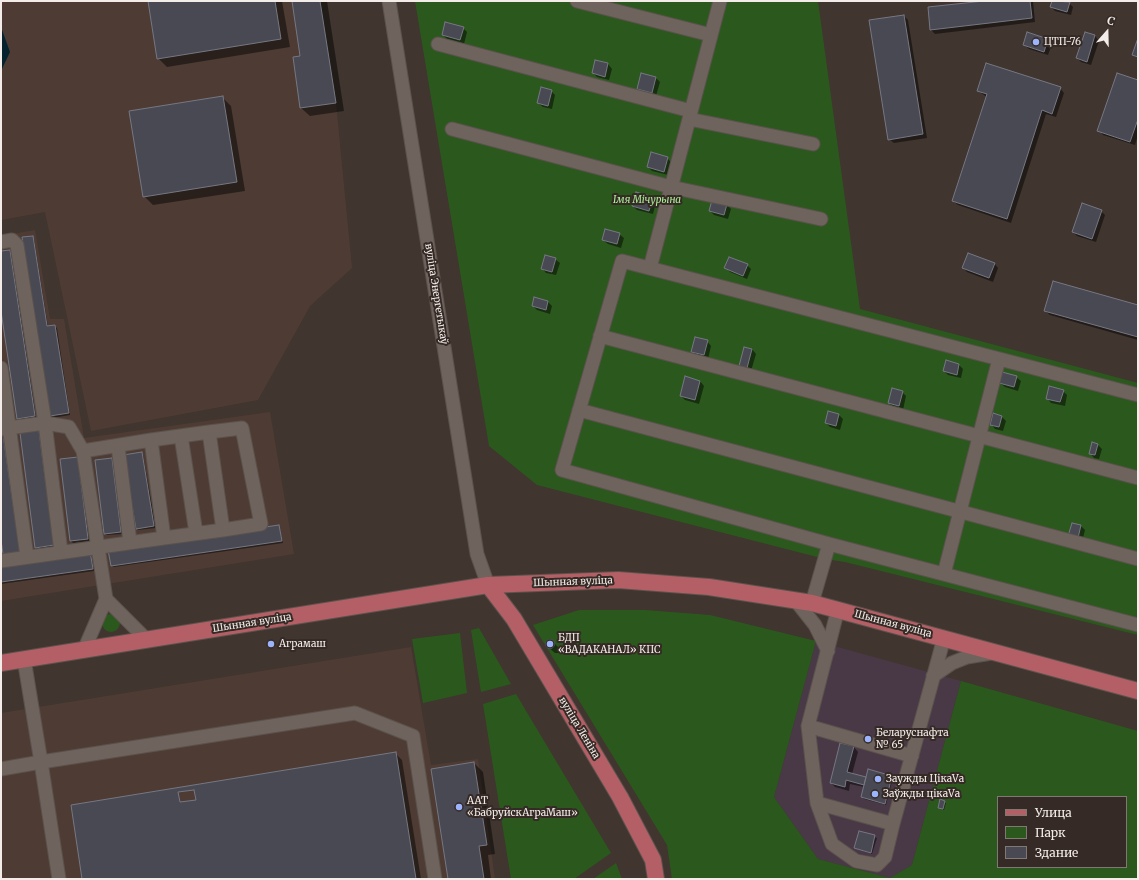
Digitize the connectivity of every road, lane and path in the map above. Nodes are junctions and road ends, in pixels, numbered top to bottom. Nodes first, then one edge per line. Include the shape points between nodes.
1 (389, 1) edge
2 (576, 1) edge
3 (720, 1) edge
4 (711, 35) junction
5 (438, 44) dead end
6 (690, 115) junction
7 (452, 129) dead end
8 (813, 144) dead end
9 (671, 188) junction
10 (821, 219) dead end
11 (1, 242) edge
12 (650, 268) junction
13 (600, 336) junction
14 (999, 359) junction
15 (1, 368) edge
16 (1138, 395) edge
17 (579, 410) junction
18 (45, 423) junction
19 (6, 428) edge
20 (209, 432) junction
21 (181, 436) junction
22 (979, 436) junction
23 (151, 440) junction
24 (118, 446) junction
25 (83, 451) junction
26 (1138, 478) edge
27 (960, 512) junction
28 (223, 530) junction
29 (196, 533) junction
30 (164, 538) junction
31 (130, 542) junction
32 (829, 544) junction
33 (98, 547) junction
34 (61, 552) junction
35 (27, 557) junction
36 (1138, 559) edge
37 (1, 561) edge
38 (944, 574) junction
39 (488, 585) junction
40 (106, 599) junction
41 (804, 602) junction
42 (838, 609) junction
43 (1138, 625) edge
44 (944, 638) junction
45 (147, 640) junction
46 (84, 650) junction
47 (828, 651) junction
48 (997, 652) junction
49 (24, 659) junction
50 (1, 663) edge
51 (933, 676) junction
52 (1138, 691) edge
53 (808, 726) junction
54 (912, 756) junction
55 (41, 762) junction
56 (1, 769) edge
57 (817, 803) junction
58 (893, 824) junction
59 (59, 879) edge
60 (435, 879) edge
61 (656, 879) edge

1 - 39 street, вуліца Энергетыкаў via 477,554
2 - 4 street
3 - 4 street
4 - 6 street
5 - 6 street
6 - 8 street
6 - 9 street
7 - 9 street
9 - 10 street
9 - 12 street
11 - 18 street via 12,240 17,245
12 - 13 street via 622,261
12 - 14 street
13 - 17 street
13 - 22 street
14 - 16 street
14 - 22 street
15 - 19 street
17 - 27 street
17 - 32 street via 562,470
18 - 19 street
18 - 25 street via 69,427
18 - 34 street
19 - 35 street
20 - 21 street
20 - 28 street
20 - 28 street via 242,428 261,524
21 - 23 street
21 - 29 street
22 - 26 street
22 - 27 street
23 - 24 street
23 - 30 street
24 - 25 street
24 - 31 street
25 - 33 street
27 - 36 street
27 - 38 street
28 - 29 street
29 - 30 street
30 - 31 street
31 - 33 street
32 - 38 street
32 - 41 street
33 - 34 street
33 - 40 street
34 - 35 street
35 - 37 street
38 - 43 street
39 - 41 main road, Шынная вуліца via 618,580 709,587
39 - 45 main road, Шынная вуліца
39 - 61 main road, вуліца Леніна via 514,619 620,797 653,860
40 - 45 street
40 - 46 street
41 - 42 main road, Шынная вуліца
41 - 47 street
42 - 44 main road, Шынная вуліца
42 - 47 street
44 - 48 main road, Шынная вуліца
44 - 51 street
45 - 46 main road, Шынная вуліца
46 - 49 main road, Шынная вуліца
47 - 53 street
48 - 51 street via 967,657 952,663
48 - 52 main road, Шынная вуліца
49 - 50 main road, Шынная вуліца
49 - 55 street
51 - 54 street
53 - 54 street
53 - 57 street
54 - 58 street
55 - 56 street
55 - 59 street
55 - 60 street via 355,713 413,736
57 - 58 street
57 - 58 street via 832,844 856,861 877,865 885,857

